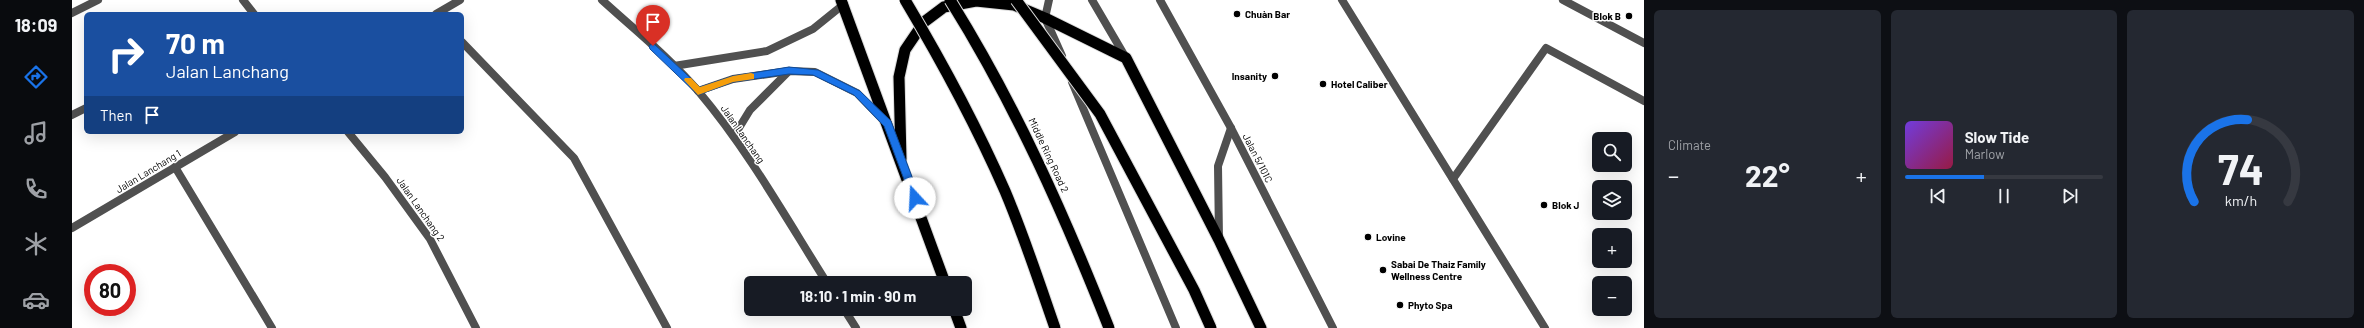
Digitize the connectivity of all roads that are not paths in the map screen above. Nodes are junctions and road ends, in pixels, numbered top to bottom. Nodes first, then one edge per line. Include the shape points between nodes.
1 (98, 0) edge
2 (244, 0) edge
3 (460, 0) edge
4 (602, 0) edge
5 (905, 0) edge
6 (950, 0) edge
7 (1016, 0) edge
8 (1049, 0) edge
9 (1092, 0) edge
10 (1160, 0) edge
11 (1342, 0) edge
12 (1563, 0) edge
13 (845, 1) edge
14 (253, 12) edge
15 (439, 12) edge
16 (72, 13) edge
17 (1045, 18) junction
18 (1644, 43) edge
19 (464, 44) edge
20 (1126, 58) junction
21 (674, 66) junction
22 (789, 71) junction
23 (698, 91) junction
24 (1644, 101) edge
25 (84, 109) edge
26 (72, 115) edge
27 (887, 124) junction
28 (1231, 128) junction
29 (232, 134) edge
30 (350, 134) edge
31 (734, 136) junction
32 (901, 159) junction
33 (175, 167) junction
34 (1454, 179) junction
35 (72, 228) edge
36 (1219, 240) junction
37 (823, 276) edge
38 (943, 276) edge
39 (848, 316) edge
40 (957, 316) edge
41 (272, 328) edge
42 (476, 328) edge
43 (667, 328) edge
44 (856, 328) edge
45 (961, 328) edge
46 (1055, 328) edge
47 (1110, 328) edge
48 (1176, 328) edge
49 (1211, 328) edge
50 (1261, 328) edge
51 (1333, 328) edge
52 (1545, 328) edge

1 - 16 street
2 - 14 street
3 - 15 street
4 - 21 street, Jalan Lanchang
5 - 46 highway, bridge via 939,57 979,138 1015,218
6 - 47 highway, Middle Ring Road 2, bridge via 1013,106 1072,231
7 - 49 highway, bridge via 1100,114 1194,290
8 - 17 street
9 - 20 street
10 - 28 street, Jalan 5/101C
11 - 34 street
12 - 18 street
13 - 21 street via 813,29 767,51
13 - 27 highway
17 - 20 highway
17 - 32 highway via 1014,5 976,1 944,7 924,22 905,50 899,77
17 - 48 street
19 - 43 street via 574,158
20 - 36 highway
21 - 23 street, Jalan Lanchang
22 - 23 street via 733,79
22 - 27 street via 815,72 834,80 857,93
22 - 31 street via 750,110
23 - 31 street, Jalan Lanchang
24 - 34 street via 1546,48
25 - 26 street
27 - 32 highway
28 - 36 street via 1218,166
28 - 51 street, Jalan 5/101C
29 - 33 street, Jalan Lanchang 1
30 - 42 street, Jalan Lanchang 2 via 430,239
31 - 37 street, Jalan Lanchang
32 - 38 highway
33 - 35 street, Jalan Lanchang 1
33 - 41 street
34 - 52 street
36 - 50 highway
39 - 44 street
40 - 45 highway

